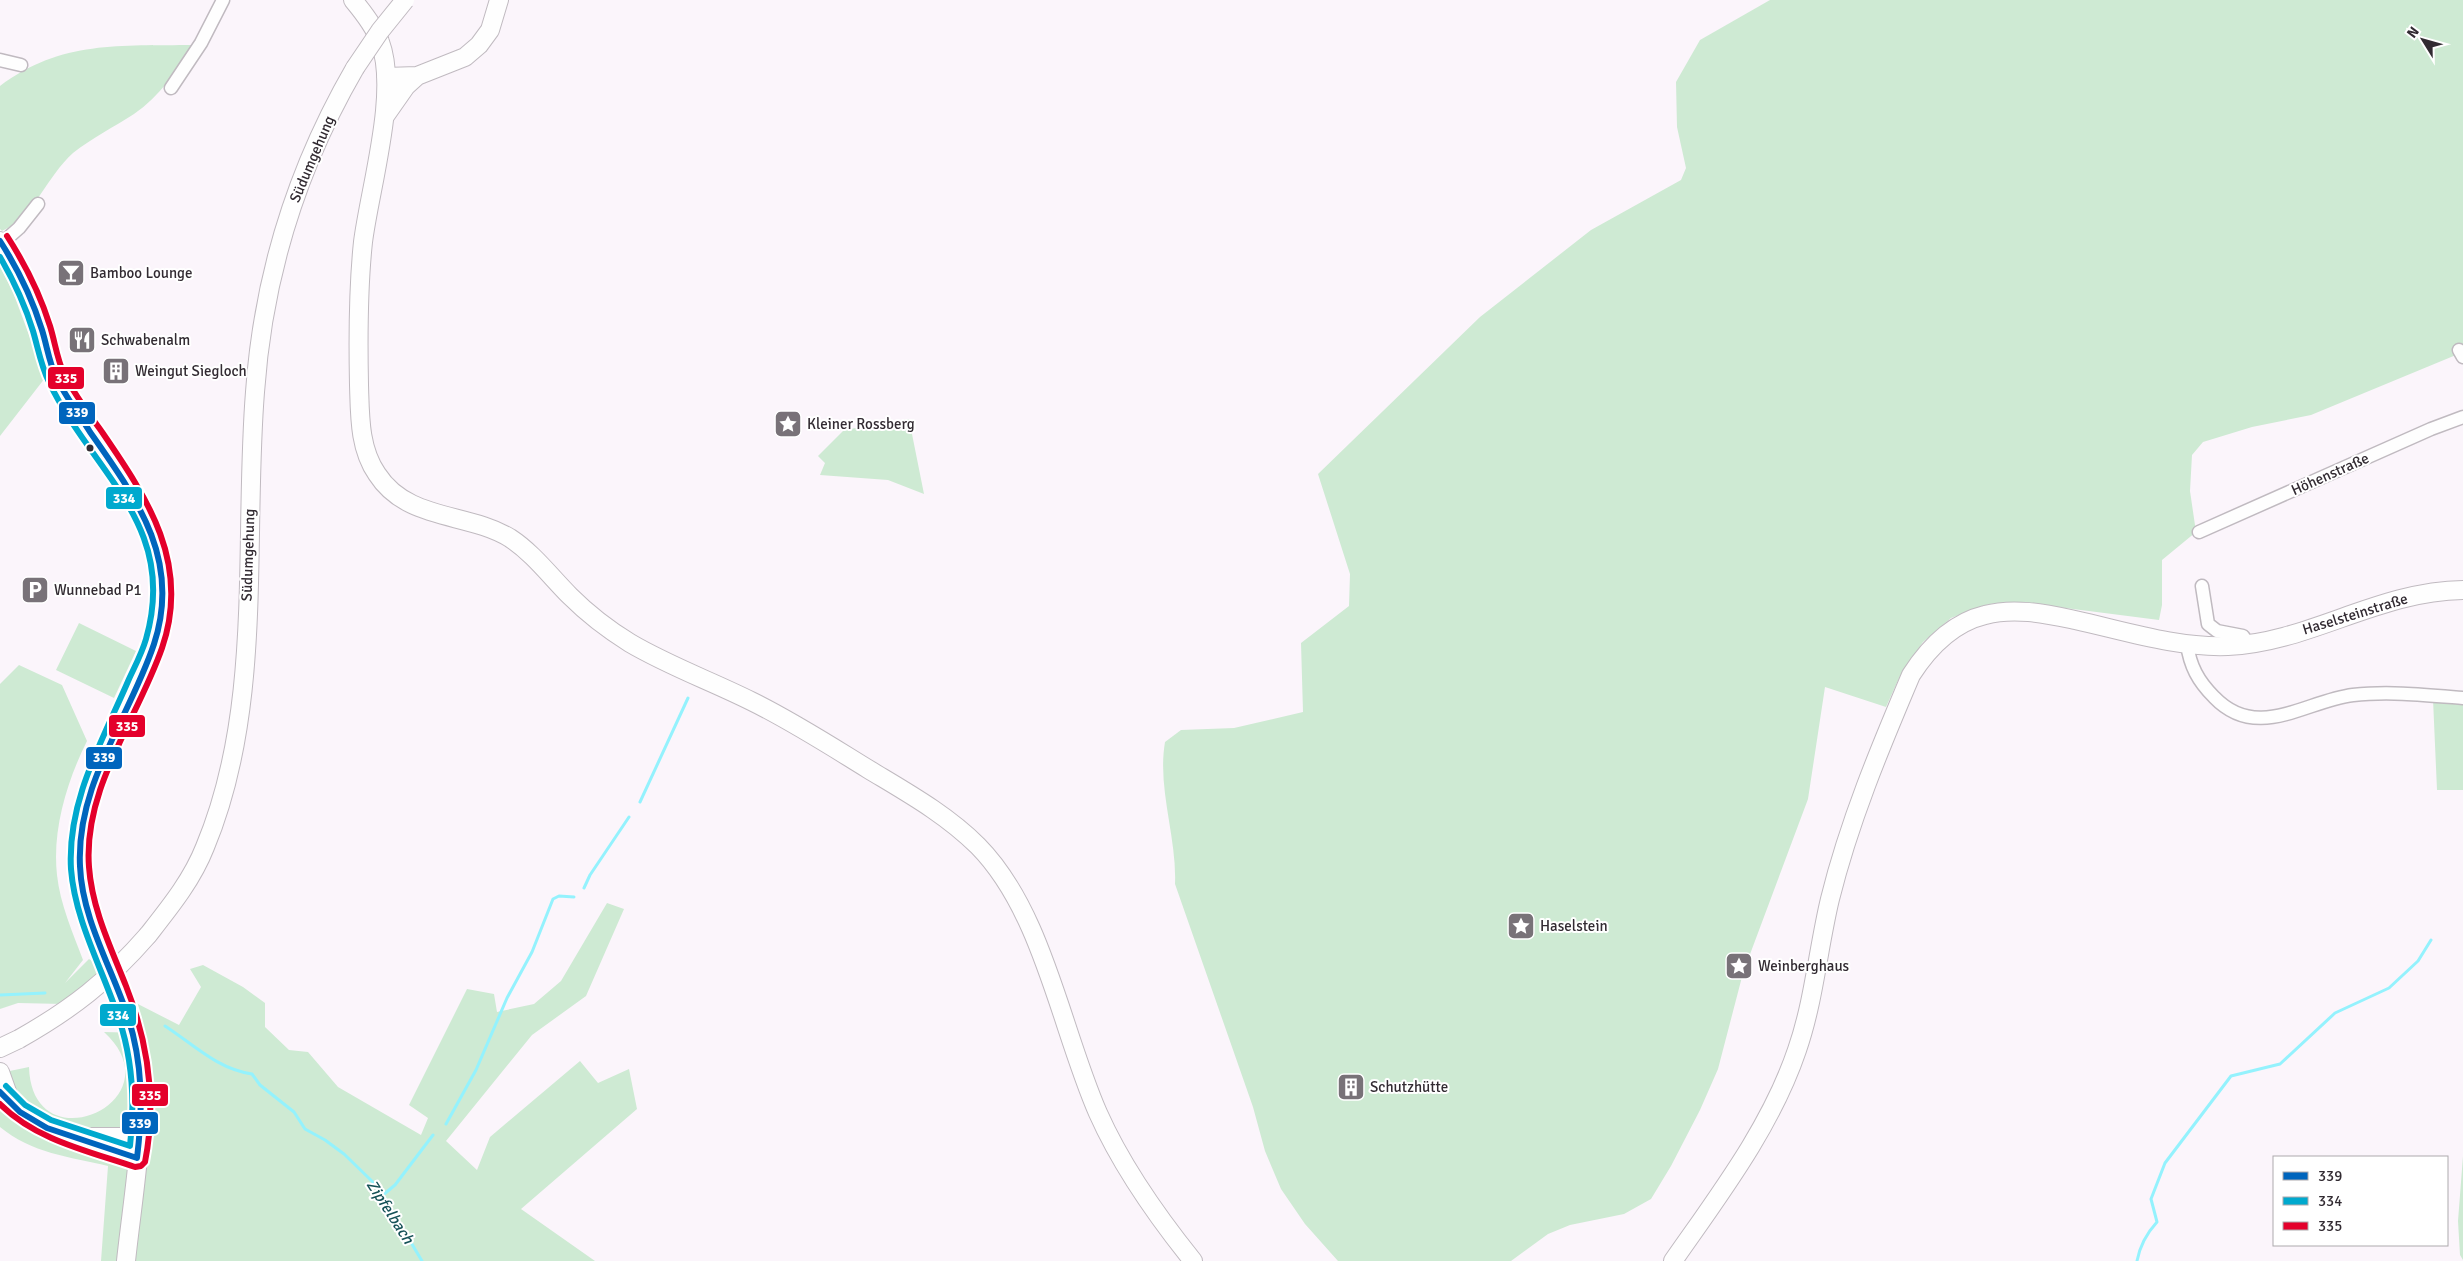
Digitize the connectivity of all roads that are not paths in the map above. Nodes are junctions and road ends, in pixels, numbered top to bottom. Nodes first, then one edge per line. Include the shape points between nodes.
1 (219, 0) edge
2 (353, 0) edge
3 (405, 0) edge
4 (498, 0) edge
5 (0, 60) edge
6 (21, 65) dead end
7 (386, 70) junction
8 (425, 72) junction
9 (171, 88) dead end
10 (384, 116) junction
11 (38, 204) dead end
12 (1, 242) edge
13 (2463, 418) edge
14 (2198, 532) dead end
15 (2202, 586) dead end
16 (2463, 590) edge
17 (2187, 644) junction
18 (2248, 644) junction
19 (2463, 698) edge
20 (0, 1048) edge
21 (0, 1072) edge
22 (6, 1097) edge
23 (140, 1137) junction
24 (79, 1138) junction
25 (137, 1158) junction
26 (126, 1261) edge
27 (1193, 1261) edge
28 (1674, 1261) edge

1 - 9 street via 201,43
2 - 7 street via 380,40
3 - 20 street, Südumgehung, bridge via 355,68 311,154 273,267 255,391 241,709 222,802 205,850 181,892 148,935 101,984 50,1021
4 - 8 street via 490,30 479,44 465,57
5 - 6 street
7 - 8 street
7 - 10 street
8 - 10 street via 406,86
10 - 27 street via 364,240 358,347 362,439 379,478 410,504 495,530 514,540 576,602 624,640 653,657 784,717 936,811 977,845 996,866 1022,907 1097,1110 1116,1150 1150,1204
11 - 12 street via 19,228
12 - 23 street via 27,287 57,379 142,506 160,555 164,596 162,621 89,793 79,845 85,898 126,1007 139,1060
13 - 14 street, Höhenstraße via 2431,429
15 - 18 street via 2208,624 2217,631 2243,636
16 - 18 street, Haselsteinstraße via 2400,598 2290,634
17 - 18 street, Haselsteinstraße
17 - 19 street via 2192,667 2205,688 2228,709 2254,718 2284,714 2359,694
17 - 28 street, Haselsteinstraße via 2041,613 2004,612 1962,624 1925,652 1901,699 1847,840 1830,899 1798,1050 1759,1130
21 - 22 street
22 - 24 street via 33,1121
23 - 24 street
23 - 25 street
24 - 25 street
25 - 26 street

